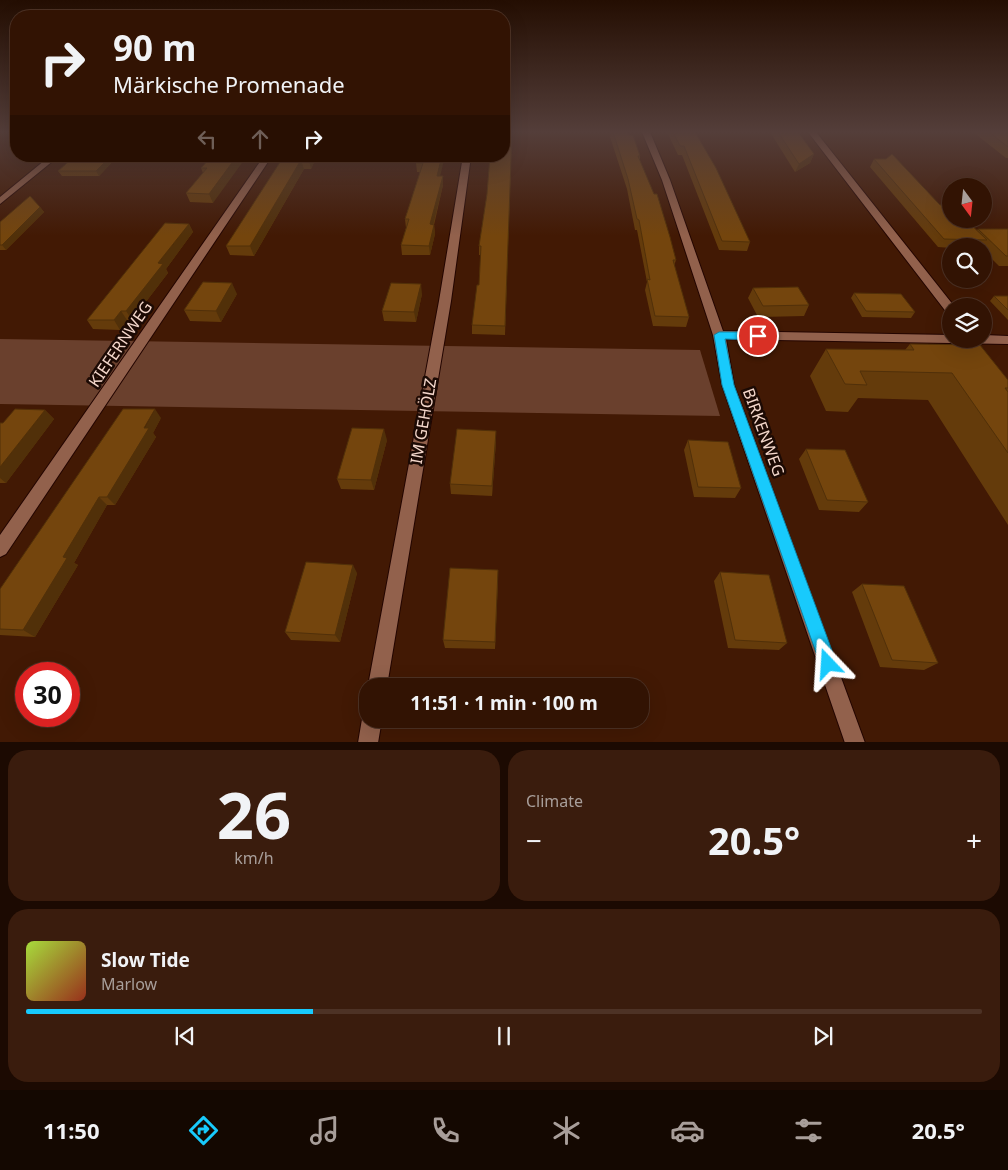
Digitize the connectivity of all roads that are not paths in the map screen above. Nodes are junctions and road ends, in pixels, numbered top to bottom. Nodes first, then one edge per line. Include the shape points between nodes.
1 (42, 167) edge
2 (261, 167) edge
3 (465, 167) edge
4 (660, 167) edge
5 (839, 167) edge
6 (0, 201) edge
7 (942, 298) edge
8 (719, 335) junction
9 (942, 338) edge
10 (992, 340) edge
11 (1008, 340) edge
12 (981, 348) edge
13 (986, 354) edge
14 (0, 549) edge
15 (378, 678) edge
16 (370, 728) edge
17 (368, 742) edge
18 (855, 742) edge

1 - 6 street
2 - 14 street, KIEFERNWEG
3 - 15 street, IM GEHÖLZ
4 - 8 street, BIRKENWEG
5 - 7 street
8 - 9 street
8 - 18 street, BIRKENWEG via 728,385
10 - 11 street
12 - 13 street
16 - 17 street

